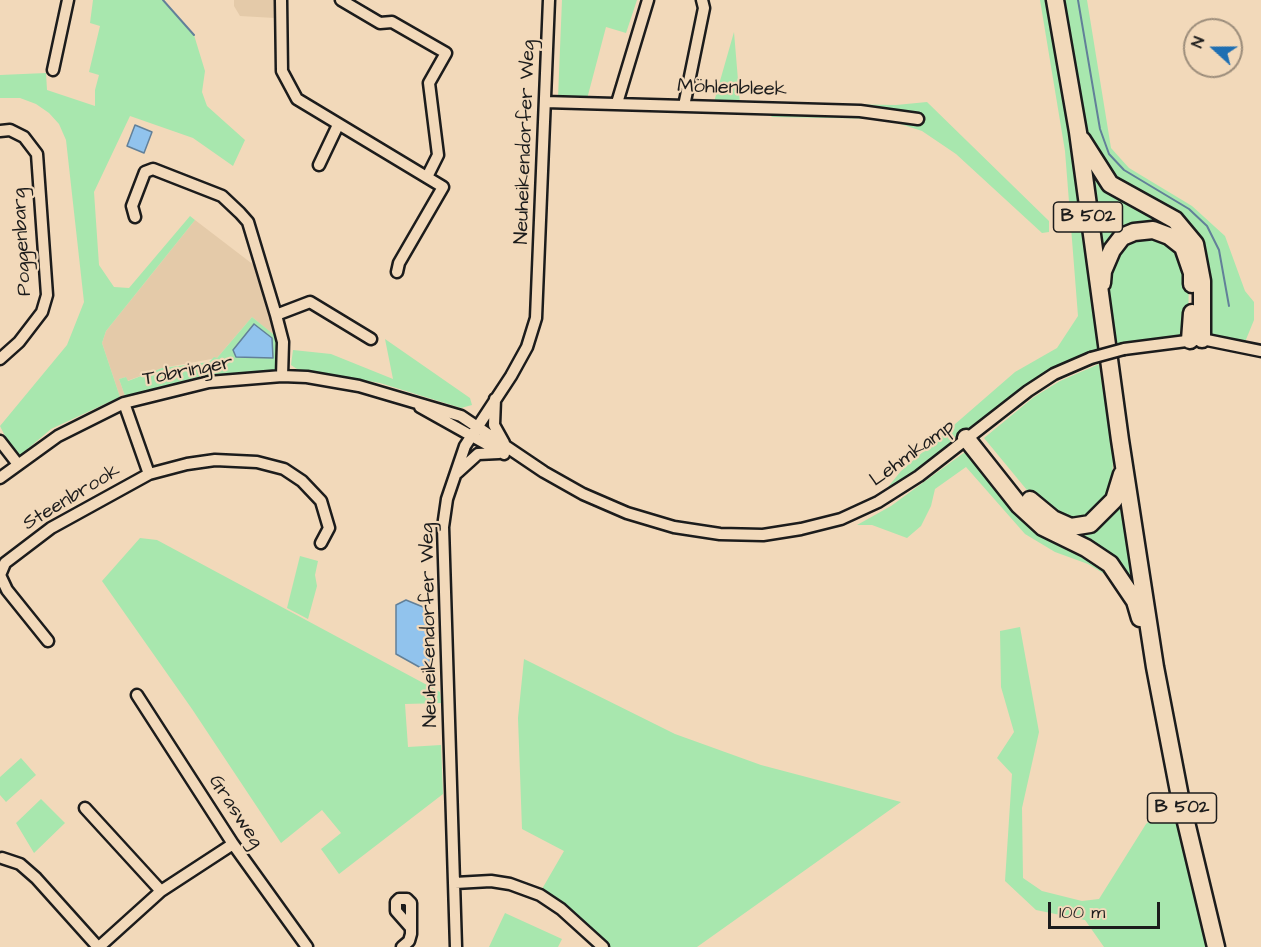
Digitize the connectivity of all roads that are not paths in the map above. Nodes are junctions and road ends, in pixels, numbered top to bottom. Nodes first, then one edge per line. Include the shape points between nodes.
1 (68, 0) edge
2 (281, 0) edge
3 (341, 0) edge
4 (549, 0) edge
5 (648, 0) edge
6 (702, 0) edge
7 (1055, 0) edge
8 (53, 70) dead end
9 (545, 102) junction
10 (617, 104) junction
11 (684, 106) junction
12 (918, 119) dead end
13 (338, 125) junction
14 (0, 131) edge
15 (1078, 132) junction
16 (319, 165) dead end
17 (427, 177) junction
18 (135, 217) dead end
19 (397, 272) dead end
20 (1101, 302) junction
21 (276, 315) junction
22 (371, 339) dead end
23 (1196, 340) junction
24 (1261, 351) edge
25 (0, 359) edge
26 (282, 376) junction
27 (495, 398) junction
28 (124, 403) junction
29 (473, 431) junction
30 (971, 435) junction
31 (0, 441) edge
32 (508, 452) junction
33 (17, 463) junction
34 (1124, 467) junction
35 (148, 474) junction
36 (454, 476) junction
37 (0, 478) edge
38 (321, 543) dead end
39 (48, 641) dead end
40 (1155, 667) junction
41 (137, 695) dead end
42 (85, 808) dead end
43 (233, 844) junction
44 (2, 858) dead end
45 (455, 883) junction
46 (162, 891) junction
47 (411, 928) dead end
48 (305, 946) edge
49 (98, 947) edge
50 (402, 947) edge
51 (456, 947) edge
52 (603, 947) edge
53 (1216, 947) edge

1 - 8 street
2 - 13 street via 280,61 286,82 297,99
3 - 17 street via 380,22 392,22 446,53 429,83 438,155
4 - 9 street, Neuheikendorfer Weg
5 - 10 street
6 - 11 street via 704,8
7 - 15 highway, B 502
9 - 10 street, Möhlenbleek
9 - 27 street, Neuheikendorfer Weg via 536,318 527,347
10 - 11 street, Möhlenbleek
11 - 12 street, Möhlenbleek via 878,112
13 - 16 street
13 - 17 street
14 - 25 street, Poggenbarg via 10,130 24,137 37,154 48,295 42,312
15 - 20 highway, B 502
15 - 23 highway via 1110,184 1175,220 1195,244 1202,281
17 - 19 street via 443,187 399,262
18 - 21 street via 132,206 145,172 153,169 222,196 248,222
20 - 23 highway via 1103,271 1122,237 1153,230 1169,236 1183,247 1192,273
20 - 34 highway, B 502
21 - 22 street via 310,302
21 - 26 street via 283,342
23 - 24 street
23 - 30 street, Lehmkamp, bridge via 1124,349 1091,358 1046,380
26 - 28 street, Tobringer via 209,382
26 - 29 street, Tobringer via 338,382 401,398 461,416
27 - 29 street, Neuheikendorfer Weg
27 - 32 street via 496,430
28 - 33 street, Tobringer via 58,436
28 - 35 street
29 - 32 street
29 - 36 street, Neuheikendorfer Weg
30 - 32 street, Lehmkamp via 878,502 841,519 763,535 674,527 604,503
30 - 34 highway via 1035,506 1071,526 1090,524 1114,500
30 - 40 highway via 1019,505 1043,527 1110,564 1135,601
31 - 33 street
32 - 36 street via 478,454
33 - 37 street, Tobringer
34 - 40 highway, B 502
35 - 38 street, Steenbrook via 215,460 257,462 284,469 321,501 329,528
35 - 39 street, Steenbrook via 51,528 5,563 0,575 7,590
36 - 45 street, Neuheikendorfer Weg via 443,527
40 - 53 highway, B 502 via 1180,797
41 - 43 street, Grasweg
42 - 46 street
43 - 46 street
43 - 48 street, Grasweg
44 - 49 street via 20,864 36,878
45 - 51 street, Neuheikendorfer Weg
45 - 52 street via 491,881 540,895
46 - 49 street
47 - 50 street via 409,941

